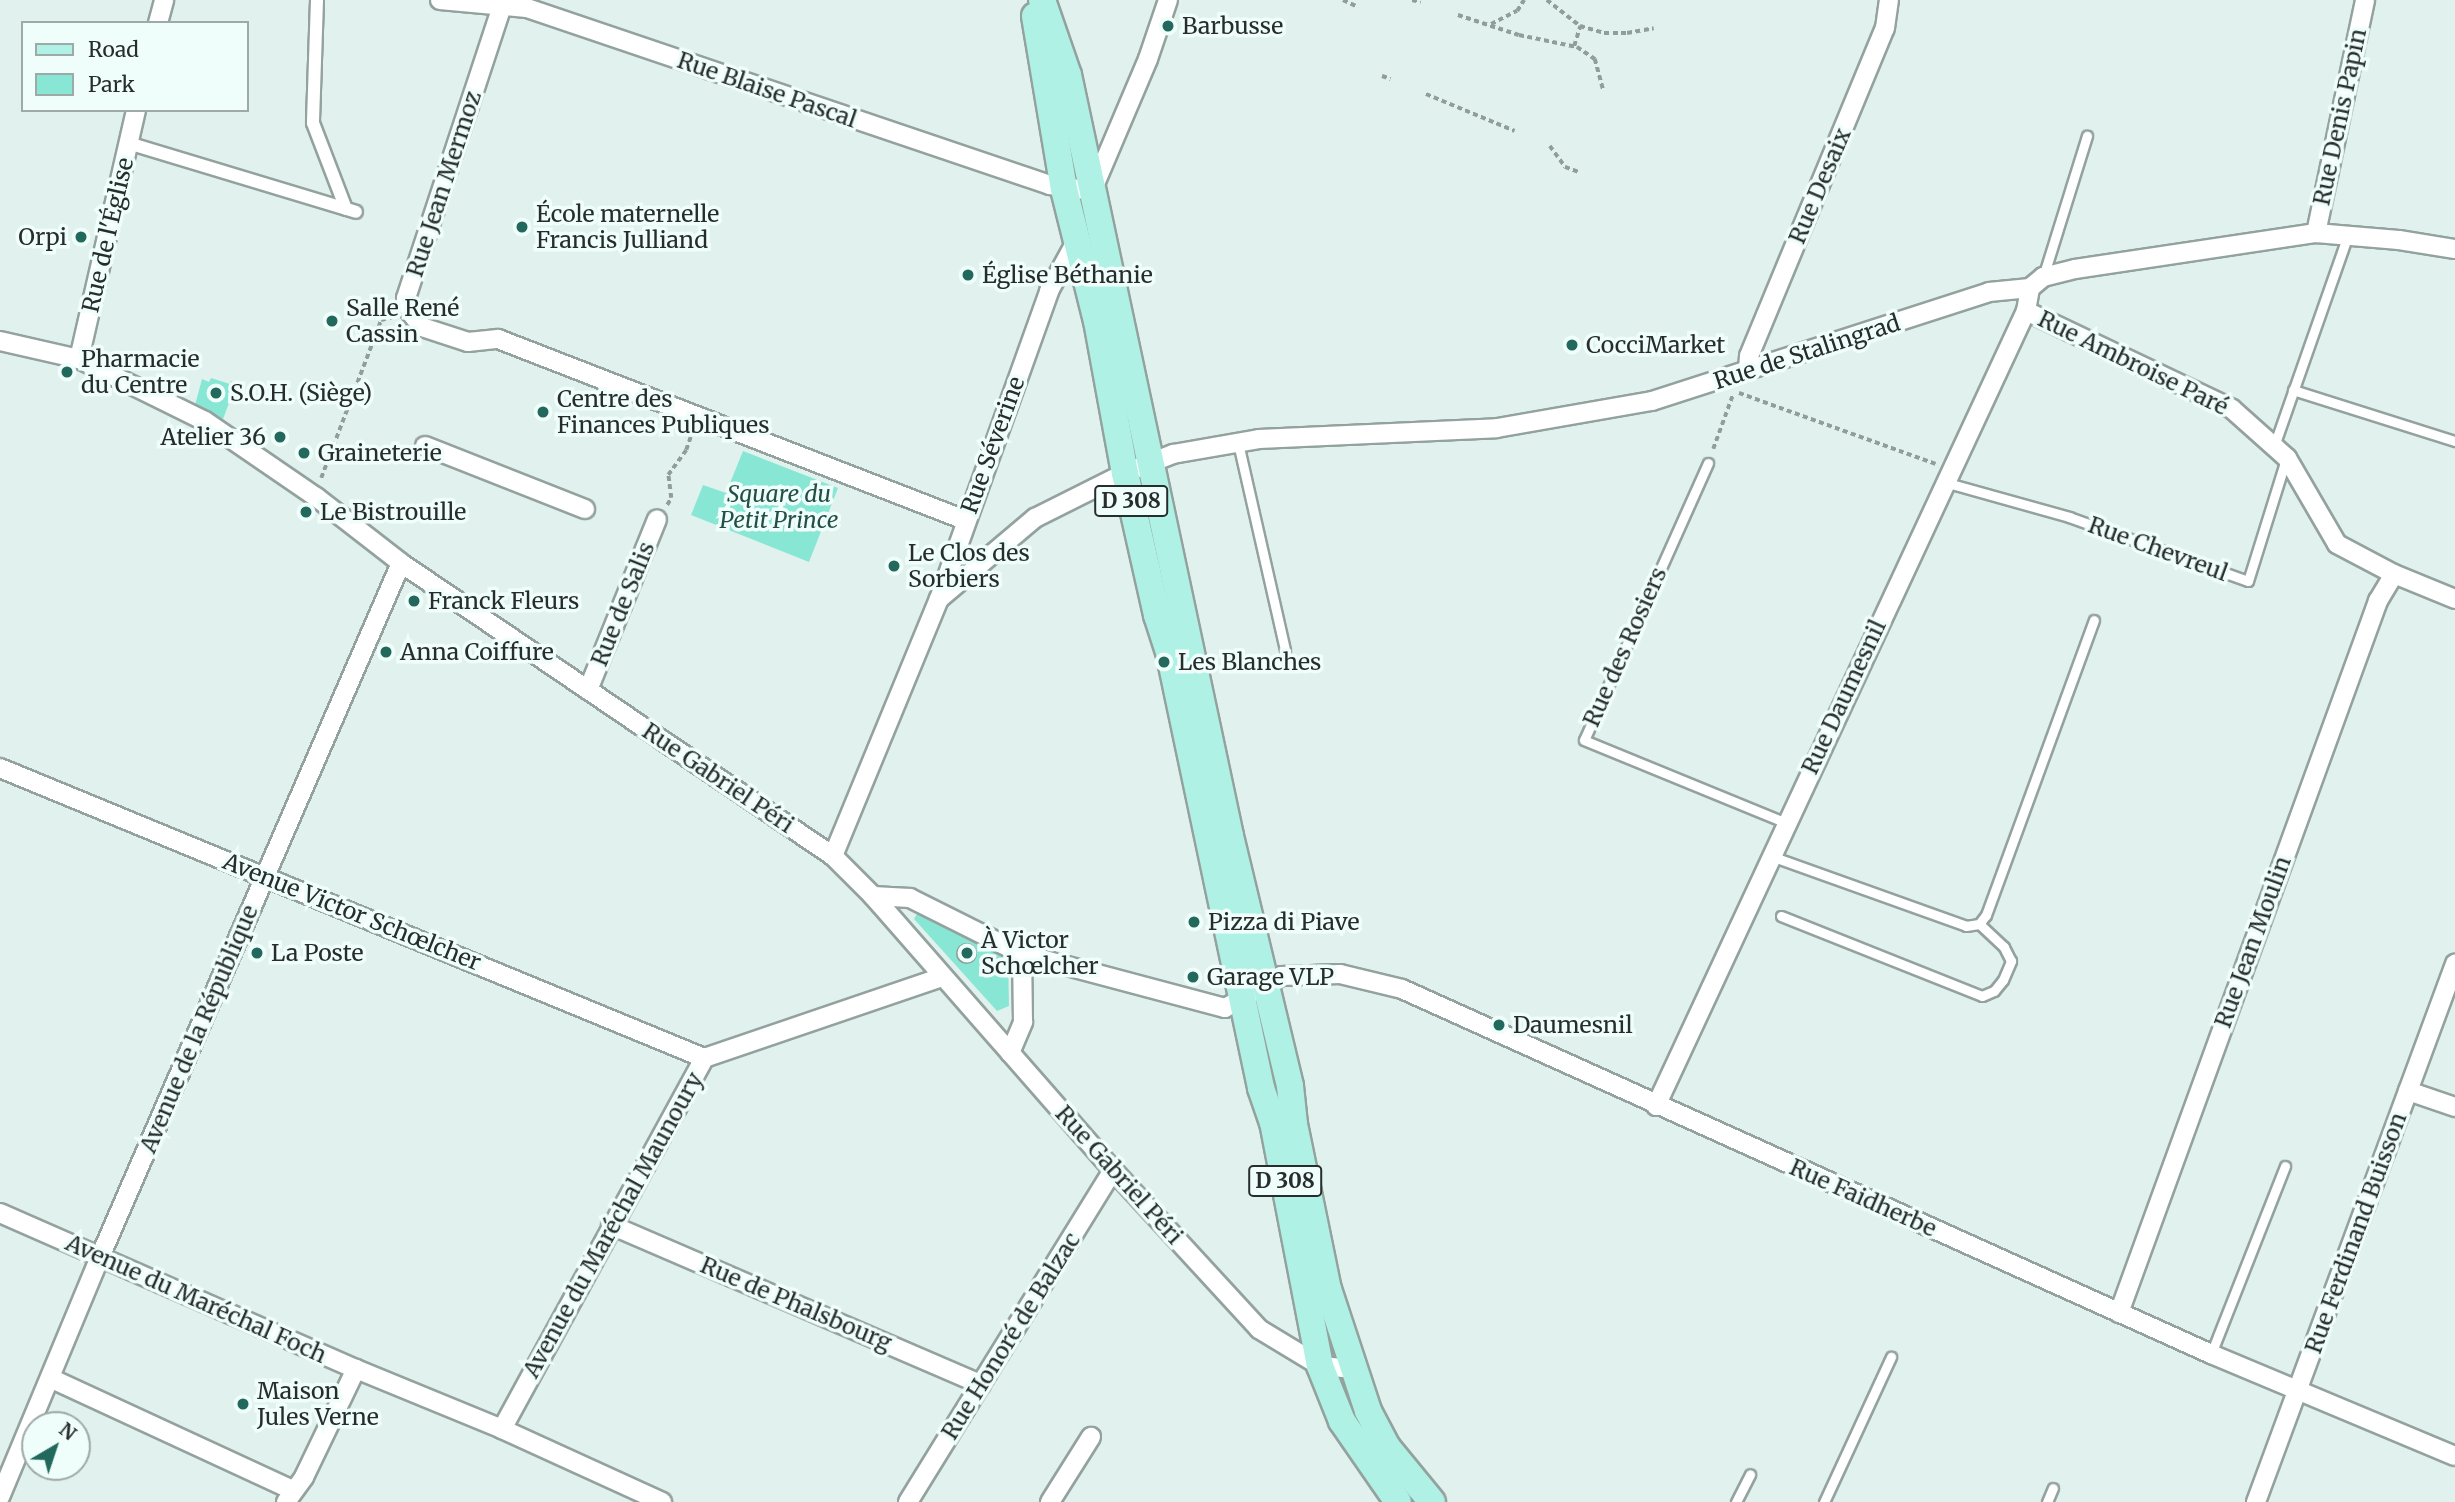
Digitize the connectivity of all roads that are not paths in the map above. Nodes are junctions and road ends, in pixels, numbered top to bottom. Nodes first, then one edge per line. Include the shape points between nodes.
1 (164, 0) edge
2 (317, 0) edge
3 (440, 0) edge
4 (1033, 0) edge
5 (1042, 0) edge
6 (1168, 0) edge
7 (1889, 0) edge
8 (2365, 0) edge
9 (503, 3) edge
10 (159, 21) edge
11 (136, 112) edge
12 (2087, 136) dead end
13 (128, 143) junction
14 (1064, 189) junction
15 (1093, 191) junction
16 (2316, 233) junction
17 (2347, 237) junction
18 (1077, 240) junction
19 (2455, 249) edge
20 (2037, 283) junction
21 (2026, 312) junction
22 (0, 341) edge
23 (79, 359) junction
24 (1748, 370) junction
25 (2293, 390) junction
26 (2455, 441) edge
27 (1238, 443) junction
28 (425, 446) dead end
29 (2280, 452) junction
30 (1152, 461) junction
31 (1708, 463) road end
32 (1125, 473) junction
33 (1947, 475) junction
34 (585, 509) dead end
35 (657, 519) road end
36 (965, 520) junction
37 (401, 563) junction
38 (2394, 574) junction
39 (939, 599) junction
40 (2455, 599) edge
41 (2094, 620) dead end
42 (1285, 650) dead end
43 (588, 690) junction
44 (0, 768) edge
45 (1786, 823) junction
46 (833, 856) junction
47 (1771, 856) junction
48 (265, 876) junction
49 (873, 896) junction
50 (1781, 916) dead end
51 (1979, 924) junction
52 (1022, 954) junction
53 (2455, 964) edge
54 (942, 977) junction
55 (1265, 983) junction
56 (1242, 999) junction
57 (1010, 1053) junction
58 (704, 1058) junction
59 (2408, 1091) junction
60 (1656, 1106) junction
61 (2455, 1108) edge
62 (2285, 1166) dead end
63 (1113, 1170) junction
64 (0, 1213) edge
65 (611, 1225) junction
66 (100, 1257) junction
67 (2119, 1313) junction
68 (2211, 1354) junction
69 (1891, 1357) dead end
70 (1320, 1366) junction
71 (1352, 1368) junction
72 (356, 1369) junction
73 (50, 1378) junction
74 (981, 1384) junction
75 (2297, 1391) junction
76 (502, 1429) junction
77 (1091, 1437) dead end
78 (2455, 1456) edge
79 (1750, 1474) dead end
80 (2053, 1488) dead end
81 (289, 1496) edge
82 (0, 1497) edge
83 (662, 1502) edge
84 (908, 1502) edge
85 (1051, 1502) edge
86 (1398, 1502) edge
87 (1432, 1502) edge
88 (1737, 1502) edge
89 (1824, 1502) edge
90 (2047, 1502) edge
91 (2256, 1502) edge

1 - 10 street
2 - 13 street via 313,123 351,211
3 - 9 street, Rue Blaise Pascal
4 - 14 main road, D 308
5 - 15 main road, D 308 via 1068,75
6 - 15 street, Rue Séverine
7 - 24 street, Rue Desaix via 1885,28 1749,356
8 - 16 street, Rue Denis Papin
9 - 14 street, Rue Blaise Pascal
9 - 36 street, Rue Jean Mermoz via 406,298 416,320 468,342 498,338
11 - 13 street, Rue de l'Église
12 - 20 lane
13 - 23 street, Rue de l'Église
14 - 15 street, Rue Blaise Pascal
14 - 18 main road, D 308
15 - 18 street, Rue Séverine
15 - 30 main road, D 308
16 - 17 street, Rue de Stalingrad
16 - 20 street, Rue de Stalingrad via 2075,269
17 - 19 street, Rue de Stalingrad
17 - 25 lane
18 - 32 main road, D 308
18 - 36 street, Rue Séverine via 1049,291
20 - 21 street, Rue Daumesnil
20 - 24 street, Rue de Stalingrad via 1989,292
21 - 29 street, Rue Ambroise Paré via 2232,409
21 - 33 street, Rue Daumesnil
22 - 23 street, Rue Gabriel Péri
23 - 37 street, Rue Gabriel Péri via 205,421 316,497
24 - 27 street, Rue de Stalingrad via 1732,385 1532,424
25 - 26 lane
25 - 29 lane
27 - 30 street, Rue de Stalingrad
27 - 42 lane
28 - 34 street
29 - 33 lane, Rue Chevreul via 2248,581
29 - 38 street, Rue Ambroise Paré via 2337,544
30 - 32 street, Rue de Stalingrad
30 - 55 main road, D 308
31 - 45 lane, Rue des Rosiers via 1584,740
32 - 39 street, Rue de Stalingrad via 1035,518
32 - 56 main road, D 308 via 1169,651
33 - 45 street, Rue Daumesnil
35 - 43 street, Rue de Salis
36 - 39 street, Rue Séverine
37 - 43 street, Rue Gabriel Péri
37 - 48 street, Avenue de la République
38 - 40 street, Rue Ambroise Paré
38 - 67 street, Rue Jean Moulin via 2373,614
39 - 46 street, Rue Séverine
41 - 51 lane
43 - 46 street, Rue Gabriel Péri
44 - 48 street, Avenue Victor Schœlcher
45 - 47 street, Rue Daumesnil
46 - 49 street, Rue Gabriel Péri
47 - 51 lane via 1966,926
47 - 60 street, Rue Daumesnil
48 - 58 street, Avenue Victor Schœlcher
48 - 66 street, Avenue de la République
49 - 52 street via 909,898
49 - 54 street, Rue Gabriel Péri
50 - 51 lane via 1982,996 1994,991 2011,961 2004,947
52 - 56 street via 1225,1008
52 - 57 street via 1023,1022
53 - 59 street, Rue Ferdinand Buisson
54 - 57 street, Rue Gabriel Péri
54 - 58 street, Avenue du Maréchal Maunoury
55 - 56 street
55 - 60 street, Rue Faidherbe via 1281,976 1340,974 1402,989
55 - 71 main road, D 308 via 1290,1086 1328,1289
56 - 70 main road, D 308 via 1273,1122
57 - 63 street, Rue Gabriel Péri
58 - 65 street, Avenue du Maréchal Maunoury
59 - 61 street
59 - 75 street, Rue Ferdinand Buisson
60 - 67 street, Rue Faidherbe
62 - 68 lane
63 - 70 street, Rue Gabriel Péri via 1259,1329
63 - 74 street, Rue Honoré de Balzac
64 - 66 street, Avenue du Maréchal Foch
65 - 74 street, Rue de Phalsbourg
65 - 76 street, Avenue du Maréchal Maunoury
66 - 72 street, Avenue du Maréchal Foch
66 - 73 street, Avenue de la République
67 - 68 street, Rue Faidherbe
68 - 75 street, Rue Faidherbe
69 - 89 lane
70 - 71 street
70 - 86 main road, D 308 via 1342,1421
71 - 87 main road, D 308 via 1387,1447
72 - 76 street, Avenue du Maréchal Foch
72 - 81 street via 304,1477
73 - 81 street
73 - 82 street, Avenue de la République
74 - 84 street, Rue Honoré de Balzac
75 - 78 street, Rue Faidherbe
75 - 91 street, Rue Ferdinand Buisson
76 - 83 street, Avenue du Maréchal Foch
77 - 85 street
79 - 88 lane
80 - 90 lane

